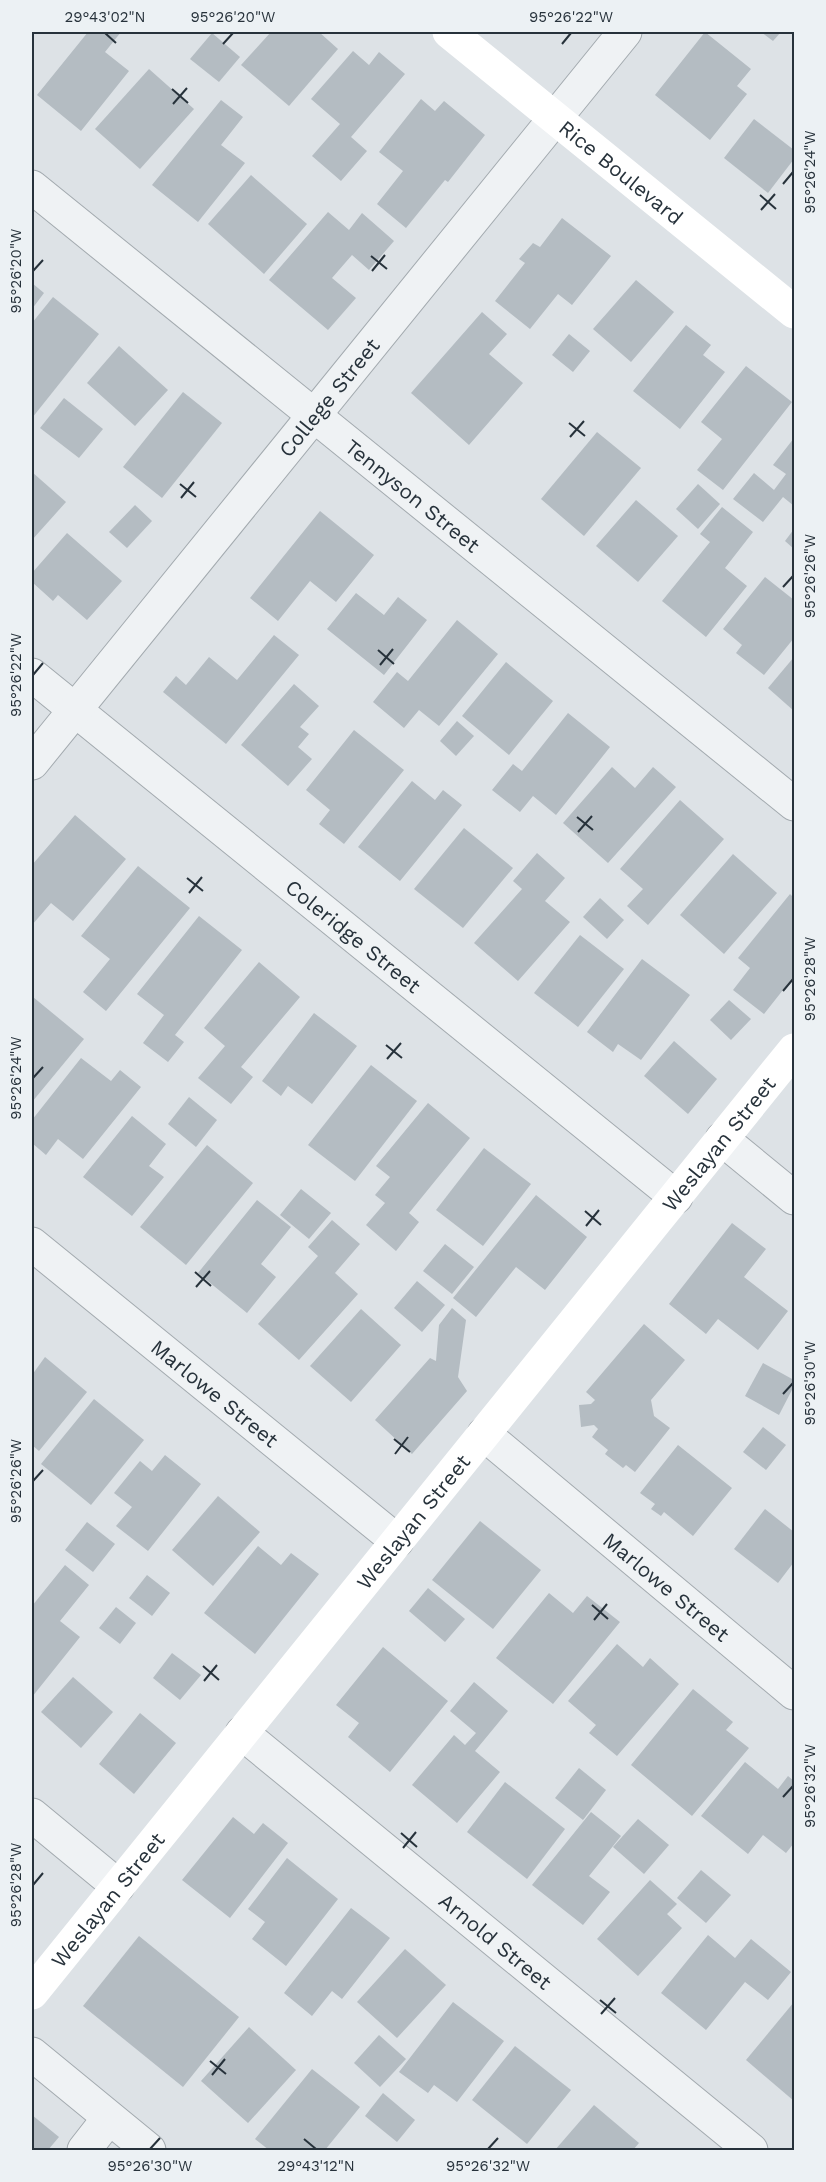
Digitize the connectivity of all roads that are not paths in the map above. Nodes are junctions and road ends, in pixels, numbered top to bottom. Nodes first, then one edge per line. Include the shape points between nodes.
1 (449, 32) edge
2 (625, 32) edge
3 (555, 119) junction
4 (32, 187) edge
5 (795, 312) edge
6 (314, 416) junction
7 (32, 675) edge
8 (75, 710) junction
9 (32, 763) edge
10 (795, 804) edge
11 (795, 1050) edge
12 (722, 1140) junction
13 (676, 1197) junction
14 (795, 1198) edge
15 (32, 1244) edge
16 (484, 1434) junction
17 (397, 1541) junction
18 (795, 1693) edge
19 (242, 1733) junction
20 (32, 1815) edge
21 (118, 1886) junction
22 (32, 1993) edge
23 (32, 2054) edge
24 (109, 2118) junction
25 (84, 2151) edge
26 (149, 2151) edge
27 (751, 2151) edge

1 - 3 main road, Rice Boulevard
2 - 3 street, College Street
3 - 5 main road, Rice Boulevard
3 - 6 street, College Street
4 - 6 street, Tennyson Street
6 - 8 street, College Street
6 - 10 street, Tennyson Street
7 - 8 street, Coleridge Street
8 - 9 street, College Street
8 - 13 street, Coleridge Street
11 - 12 main road, Weslayan Street
12 - 13 main road, Weslayan Street
12 - 14 street
13 - 16 main road, Weslayan Street
15 - 17 street, Marlowe Street
16 - 17 main road, Weslayan Street
16 - 18 street, Marlowe Street
17 - 19 main road, Weslayan Street
19 - 21 main road, Weslayan Street
19 - 27 street, Arnold Street
20 - 21 street
21 - 22 main road, Weslayan Street
23 - 24 street
24 - 25 street
24 - 26 street

